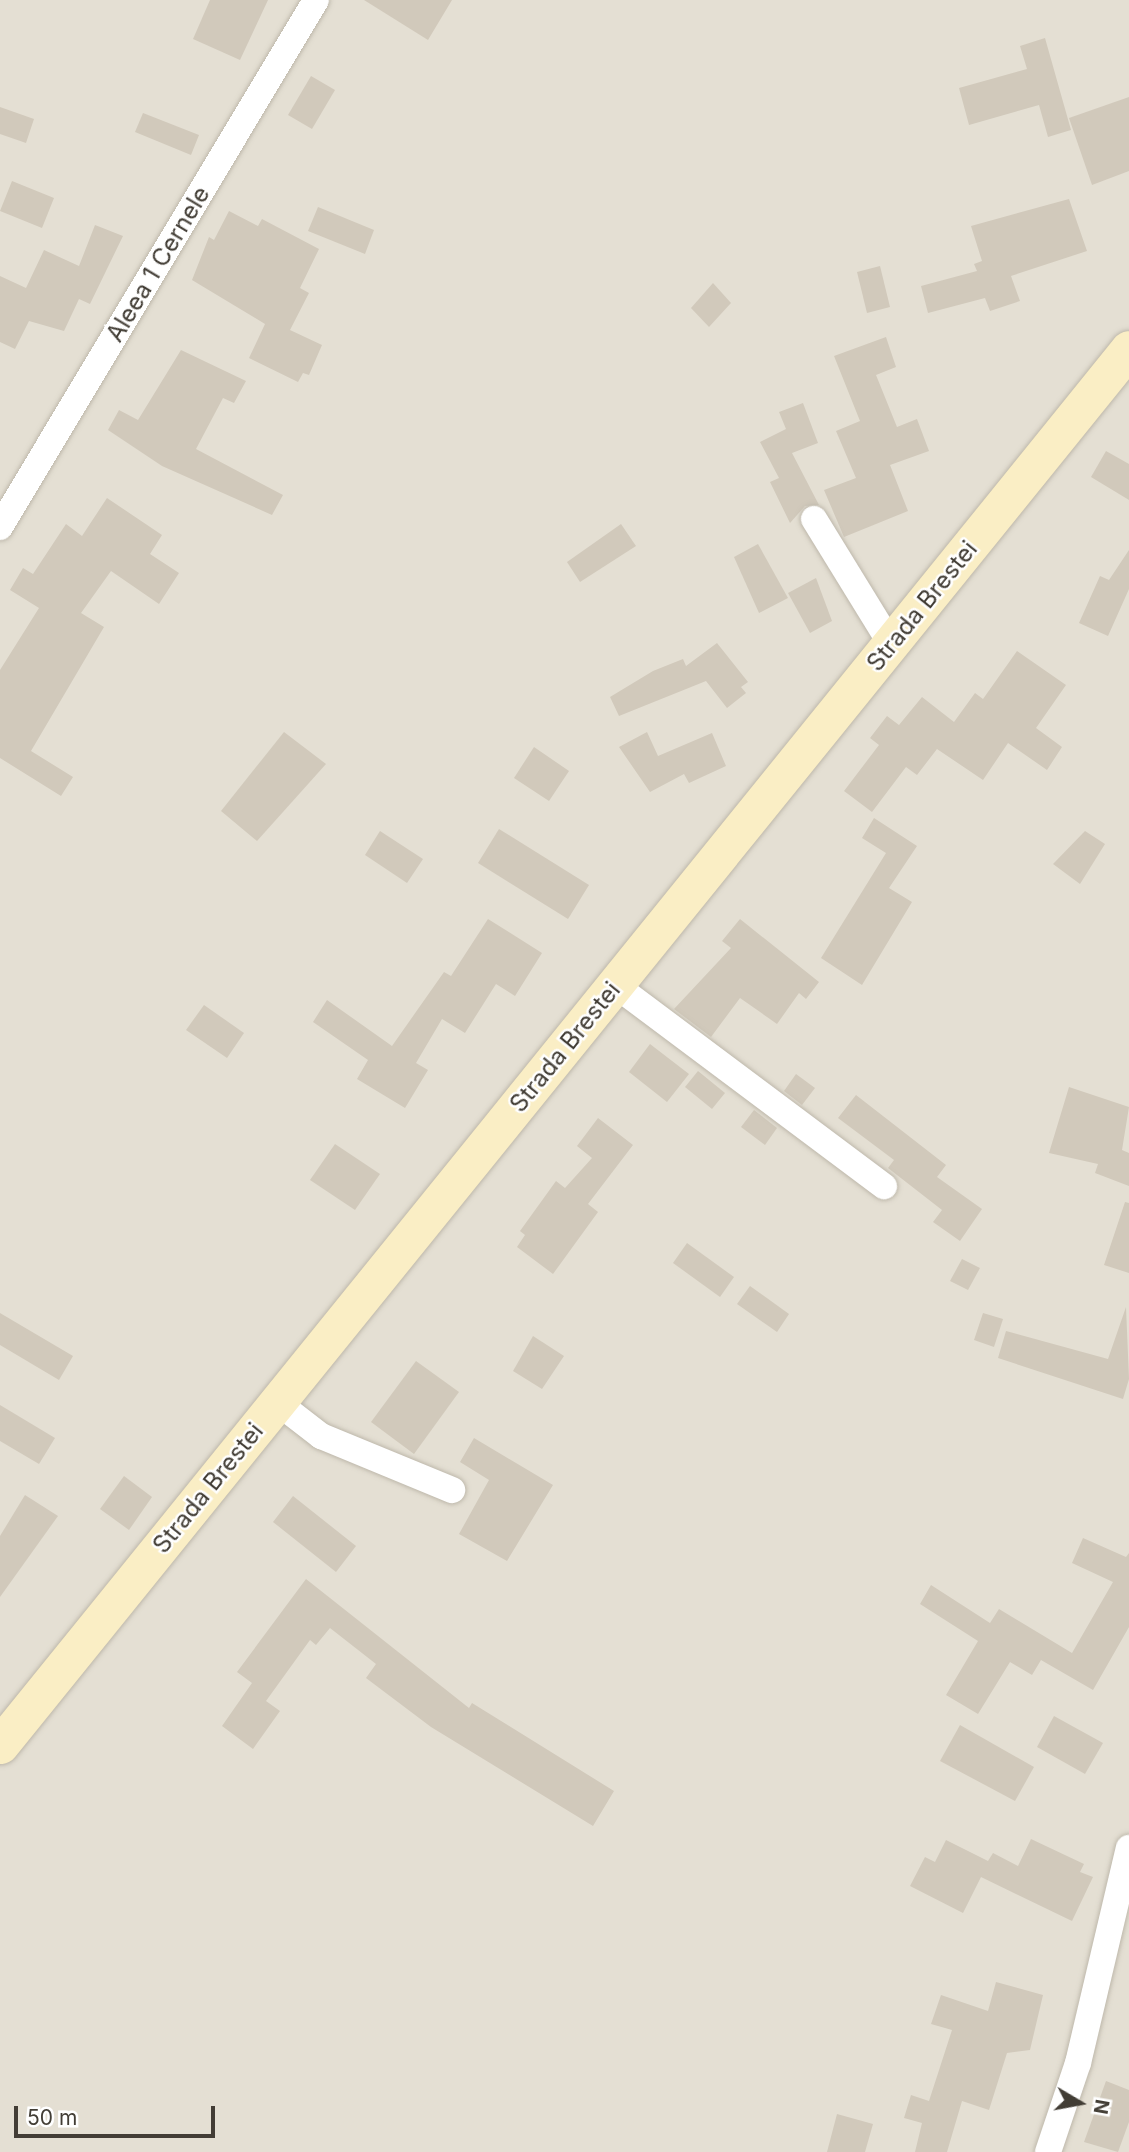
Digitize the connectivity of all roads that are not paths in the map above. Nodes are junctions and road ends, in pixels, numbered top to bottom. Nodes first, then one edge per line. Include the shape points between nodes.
1 (316, 0) edge
2 (1129, 349) edge
3 (814, 519) dead end
4 (0, 527) edge
5 (891, 644) junction
6 (615, 985) junction
7 (884, 1186) dead end
8 (277, 1402) junction
9 (452, 1490) dead end
10 (0, 1745) edge
11 (1129, 1848) edge
12 (1048, 2152) edge

1 - 4 street, Aleea 1 Cernele
2 - 5 main road, Strada Brestei
3 - 5 street
5 - 6 main road, Strada Brestei
6 - 7 street
6 - 8 main road, Strada Brestei
8 - 9 street via 321,1436
8 - 10 main road, Strada Brestei
11 - 12 street via 1077,2063

